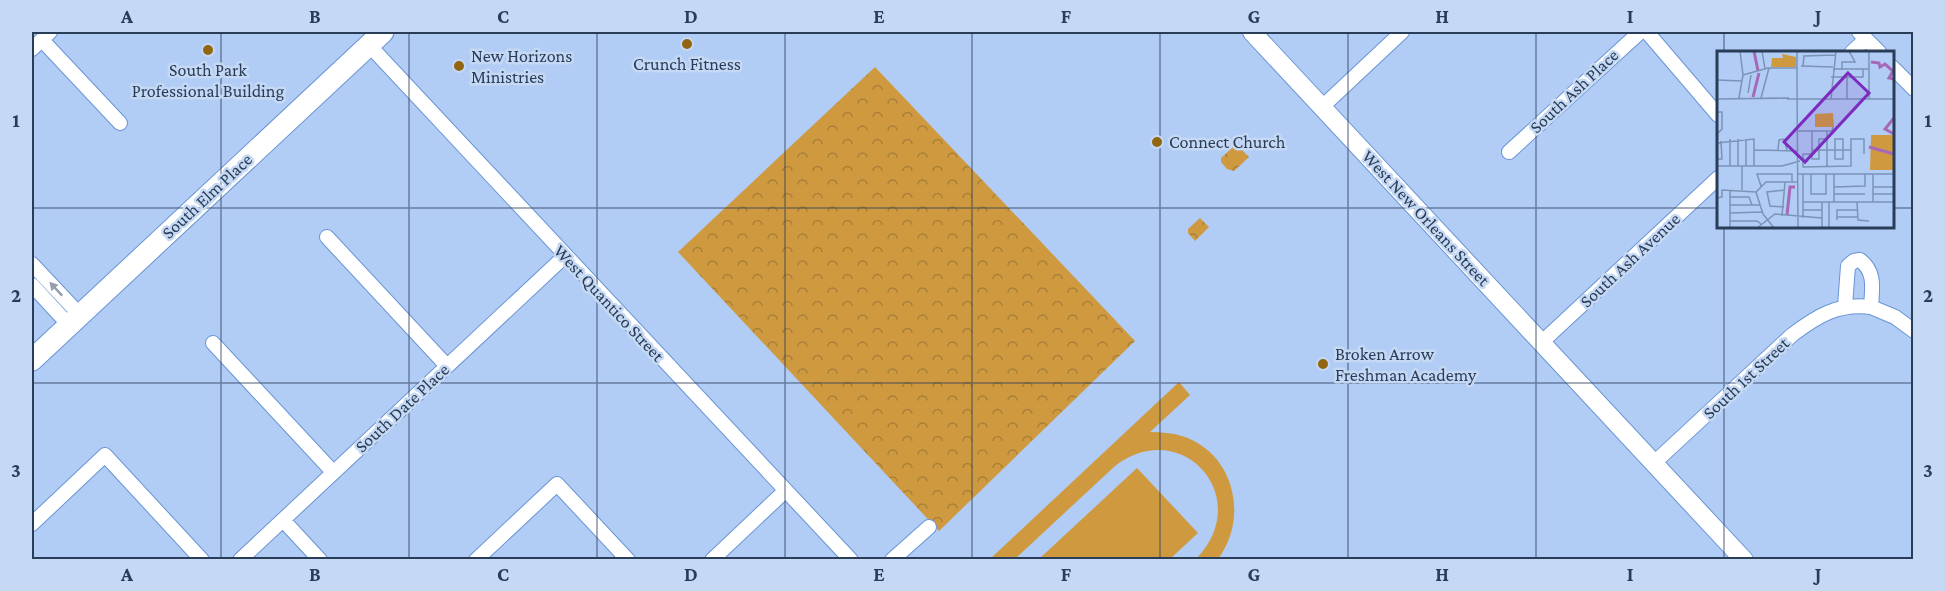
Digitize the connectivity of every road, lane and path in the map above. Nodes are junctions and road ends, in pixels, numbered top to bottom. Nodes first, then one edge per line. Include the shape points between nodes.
1 (1252, 32) edge
2 (1402, 32) edge
3 (1640, 32) edge
4 (1647, 32) edge
5 (1863, 35) edge
6 (376, 38) edge
7 (41, 40) edge
8 (1853, 51) edge
9 (1878, 51) edge
10 (1894, 68) edge
11 (1914, 89) edge
12 (1322, 106) junction
13 (1717, 113) edge
14 (120, 123) dead end
15 (1509, 152) dead end
16 (1717, 180) edge
17 (327, 237) dead end
18 (565, 256) junction
19 (32, 264) edge
20 (32, 285) edge
21 (1845, 306) junction
22 (1871, 307) junction
23 (74, 320) junction
24 (1914, 331) edge
25 (1542, 342) junction
26 (213, 343) dead end
27 (32, 360) edge
28 (447, 366) junction
29 (1654, 463) junction
30 (333, 472) junction
31 (785, 491) junction
32 (283, 520) junction
33 (32, 524) edge
34 (928, 527) dead end
35 (202, 560) edge
36 (240, 560) edge
37 (320, 560) edge
38 (476, 560) edge
39 (628, 560) edge
40 (712, 560) edge
41 (851, 560) edge
42 (892, 560) edge
43 (1744, 560) edge

1 - 12 main road, West New Orleans Street
2 - 12 street
3 - 15 street, South Ash Place
4 - 13 street
5 - 8 street
5 - 9 street
6 - 18 street, West Quantico Street
6 - 23 main road, South Elm Place
7 - 14 street
10 - 11 street
12 - 25 main road, West New Orleans Street
16 - 25 street, South Ash Avenue
17 - 28 street
18 - 28 street, South Date Place
18 - 31 street, West Quantico Street
23 -> 19 street
20 - 23 street
21 - 22 street, South 1st Street
21 - 22 street via 1848,266 1860,260 1872,273
21 - 29 street, South 1st Street via 1822,314 1792,335
22 - 24 street
23 - 27 main road, South Elm Place
25 - 29 main road, West New Orleans Street
26 - 30 street
28 - 30 street, South Date Place
29 - 43 main road, West New Orleans Street
30 - 32 street, South Date Place
31 - 40 street
31 - 41 street, West Quantico Street
32 - 36 street, South Date Place
32 - 37 street
33 - 35 street via 105,455
34 - 42 street
38 - 39 street via 557,484

